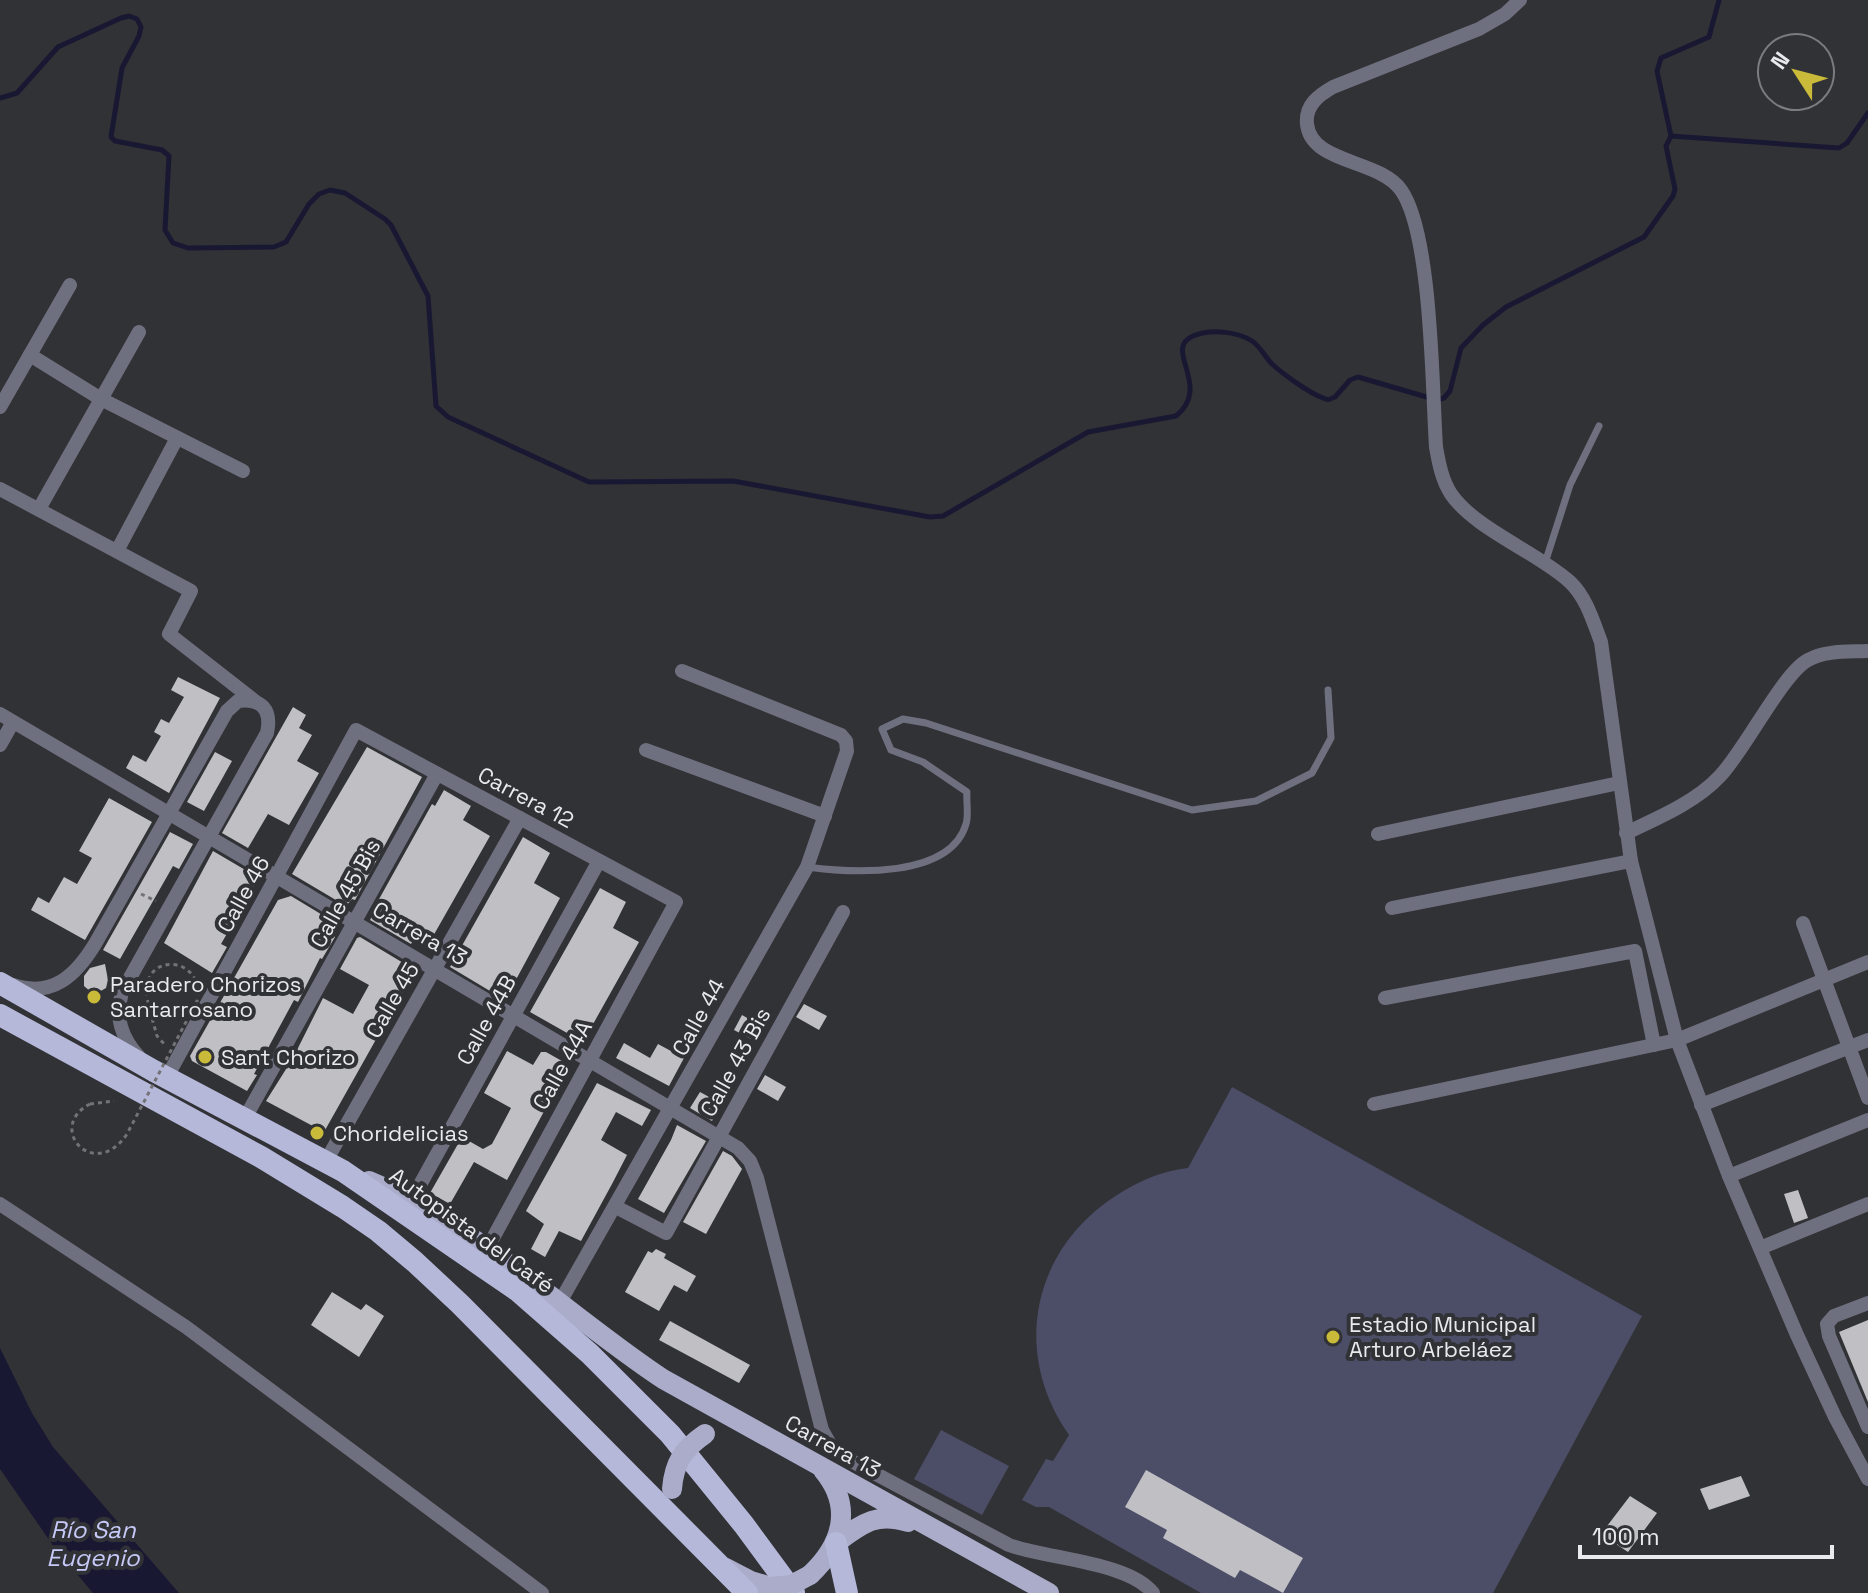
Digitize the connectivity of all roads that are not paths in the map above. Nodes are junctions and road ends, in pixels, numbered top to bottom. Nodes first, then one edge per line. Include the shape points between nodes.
1 (1520, 0) edge
2 (70, 285) dead end
3 (139, 332) dead end
4 (30, 355) junction
5 (101, 399) junction
6 (0, 407) edge
7 (1599, 426) dead end
8 (177, 438) junction
9 (243, 471) dead end
10 (0, 489) edge
11 (39, 509) junction
12 (117, 551) junction
13 (1545, 563) junction
14 (1868, 651) edge
15 (682, 671) dead end
16 (1328, 690) dead end
17 (257, 703) junction
18 (0, 714) edge
19 (13, 722) junction
20 (356, 730) joint
21 (0, 745) edge
22 (646, 750) dead end
23 (437, 774) junction
24 (1619, 783) junction
25 (169, 814) junction
26 (825, 816) junction
27 (520, 818) junction
28 (1626, 833) junction
29 (1378, 834) dead end
30 (208, 837) junction
31 (599, 861) junction
32 (1631, 861) junction
33 (807, 867) junction
34 (277, 877) junction
35 (676, 902) joint
36 (1392, 908) dead end
37 (843, 912) dead end
38 (354, 922) junction
39 (1803, 923) dead end
40 (1868, 962) edge
41 (435, 969) junction
42 (1824, 980) junction
43 (0, 982) edge
44 (1385, 998) dead end
45 (0, 1015) edge
46 (514, 1015) junction
47 (1677, 1040) junction
48 (1868, 1040) edge
49 (1654, 1045) junction
50 (1849, 1048) junction
51 (590, 1060) junction
52 (160, 1074) junction
53 (1868, 1098) edge
54 (1374, 1104) dead end
55 (1701, 1105) junction
56 (672, 1108) junction
57 (245, 1118) junction
58 (1868, 1120) edge
59 (719, 1136) junction
60 (334, 1166) junction
61 (1729, 1176) junction
62 (411, 1201) junction
63 (0, 1204) edge
64 (1868, 1204) edge
65 (616, 1207) junction
66 (1760, 1248) junction
67 (487, 1249) junction
68 (560, 1302) junction
69 (1868, 1303) edge
70 (1868, 1427) edge
71 (756, 1431) junction
72 (820, 1467) junction
73 (1868, 1479) edge
74 (686, 1531) junction
75 (938, 1531) junction
76 (836, 1543) junction
77 (716, 1562) junction
78 (542, 1593) edge
79 (747, 1593) edge
80 (794, 1593) edge
81 (847, 1593) edge
82 (1049, 1593) edge
83 (1153, 1593) edge

1 - 13 street via 1479,29 1333,87 1311,104 1306,119 1317,146 1380,172 1410,205 1423,266 1440,471 1452,495 1472,515
2 - 4 street
3 - 5 street
4 - 5 street
4 - 6 street
5 - 8 street
5 - 11 street
7 - 13 lane via 1570,485
8 - 9 street
8 - 12 street
10 - 11 street
11 - 12 street
12 - 17 street via 191,591 169,634
13 - 24 street via 1572,584 1590,610 1601,642
14 - 28 street via 1807,660 1720,777
15 - 26 street, Calle 44 via 841,735 847,751
16 - 33 lane via 1331,738 1312,773 1256,801 1192,810 903,719 882,729 891,750 923,762 967,792 966,824 949,850 926,862 848,872
17 - 25 street via 238,701 227,711
17 - 30 street via 266,709 267,733
18 - 19 street, Carrera 13
19 - 21 street
19 - 25 street, Carrera 13
20 - 23 street, Carrera 12
20 - 34 street, Calle 46
22 - 26 street
23 - 27 street, Carrera 12
23 - 38 street, Calle 45 Bis
24 - 28 street
24 - 29 street
25 - 30 street, Carrera 13
25 - 43 street via 73,976 37,987
26 - 33 street, Calle 44
27 - 31 street, Carrera 12
27 - 41 street, Calle 45
28 - 32 street
30 - 34 street, Carrera 13
30 - 52 street via 119,1004 126,1041
31 - 35 street, Carrera 12
31 - 46 street, Calle 44B
32 - 36 street
32 - 47 street
33 - 56 street, Calle 44
34 - 38 street, Carrera 13
34 - 52 street, Calle 46 via 179,1055
35 - 51 street, Calle 44A
37 - 59 street, Calle 43 Bis
38 - 41 street, Carrera 13
38 - 57 street, Calle 45 Bis
39 - 42 street
40 - 42 street
41 - 46 street, Carrera 13
41 - 60 street, Calle 45
42 - 47 street
42 - 50 street
43 - 52 highway, Autopista del Café
44 - 49 street via 1635,951
45 - 74 highway via 261,1157 378,1231 460,1304
46 - 51 street, Carrera 13
46 - 62 street, Calle 44B
47 - 49 street
47 - 55 street
48 - 50 street
49 - 54 street
50 - 53 street
50 - 55 street
51 - 56 street, Carrera 13
51 - 67 street, Calle 44A
52 - 57 highway, Autopista del Café
55 - 61 street
56 - 59 street, Carrera 13
56 - 65 street, Calle 44
57 - 60 highway, Autopista del Café
58 - 61 street
59 - 65 street, Calle 43 Bis via 666,1233
59 - 83 street, Carrera 13 via 750,1161 757,1178 822,1430 831,1446 1009,1545 1113,1569
60 - 62 main road, Carrera 13
60 - 80 highway, Autopista del Café via 518,1291 590,1354 670,1434
61 - 66 street
62 - 67 main road, Carrera 13
63 - 78 street via 186,1327
64 - 66 street
65 - 68 street, Calle 44
66 - 73 street
67 - 68 main road, Carrera 13
68 - 71 main road, Carrera 13 via 621,1351
69 - 70 street via 1827,1324
71 - 72 main road, Carrera 13
71 - 74 main road, bridge via 721,1428 705,1434 680,1457 672,1489 675,1511
72 - 75 main road, Carrera 13
72 - 76 main road via 837,1491
74 - 77 highway
75 - 76 main road, Carrera 13 via 892,1517 876,1518
75 - 82 main road, Carrera 13
76 - 77 main road, bridge via 810,1575 791,1585 771,1587
76 - 81 highway
77 - 79 highway

